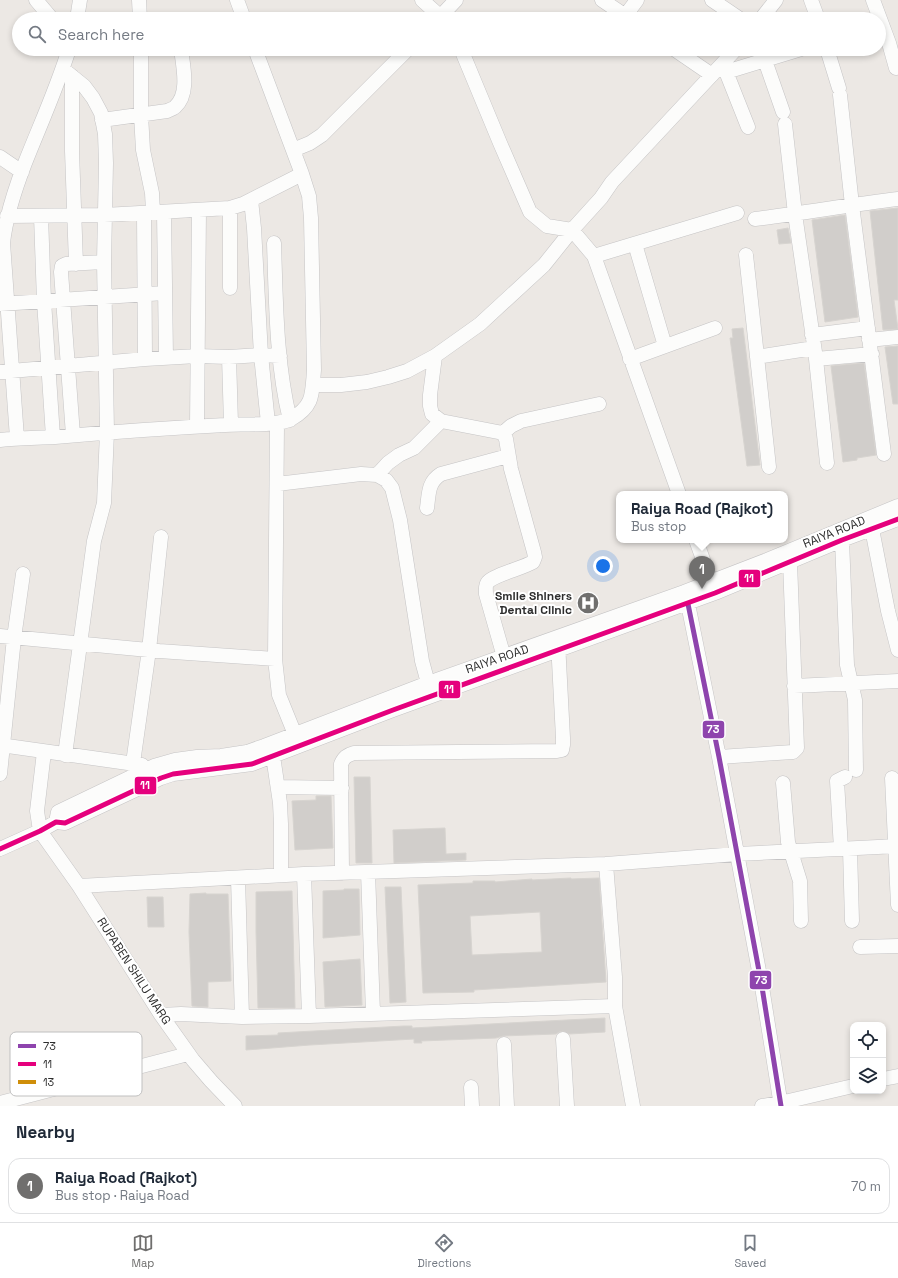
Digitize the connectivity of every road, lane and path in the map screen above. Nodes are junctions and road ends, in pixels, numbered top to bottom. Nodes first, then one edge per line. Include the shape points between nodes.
1 (36, 0) edge
2 (80, 0) edge
3 (139, 0) edge
4 (237, 0) edge
5 (422, 0) edge
6 (456, 0) edge
7 (602, 0) edge
8 (637, 0) edge
9 (712, 0) edge
10 (776, 0) edge
11 (812, 0) edge
12 (873, 0) edge
13 (46, 12) edge
14 (78, 12) edge
15 (140, 12) edge
16 (241, 12) edge
17 (434, 12) edge
18 (445, 12) edge
19 (620, 12) edge
20 (631, 12) edge
21 (730, 12) edge
22 (767, 12) edge
23 (816, 12) edge
24 (877, 12) edge
25 (886, 39) edge
26 (68, 56) edge
27 (141, 56) edge
28 (182, 56) edge
29 (258, 56) edge
30 (401, 56) edge
31 (464, 56) edge
32 (684, 56) edge
33 (732, 56) edge
34 (760, 56) edge
35 (763, 56) edge
36 (829, 56) edge
37 (724, 68) junction
38 (896, 68) dead end
39 (67, 72) junction
40 (712, 75) junction
41 (141, 115) junction
42 (102, 120) junction
43 (748, 127) dead end
44 (293, 150) junction
45 (0, 157) edge
46 (22, 172) junction
47 (302, 174) junction
48 (898, 199) edge
49 (251, 200) junction
50 (852, 204) junction
51 (230, 208) junction
52 (199, 210) junction
53 (154, 212) junction
54 (736, 213) dead end
55 (795, 214) junction
56 (104, 215) junction
57 (7, 216) junction
58 (41, 216) junction
59 (75, 216) junction
60 (755, 219) dead end
61 (572, 230) junction
62 (274, 243) dead end
63 (635, 244) junction
64 (746, 255) dead end
65 (594, 256) junction
66 (104, 262) junction
67 (76, 264) junction
68 (230, 288) dead end
69 (164, 293) junction
70 (145, 294) junction
71 (106, 296) junction
72 (63, 299) junction
73 (44, 301) junction
74 (4, 304) edge
75 (715, 328) dead end
76 (898, 337) edge
77 (869, 341) junction
78 (665, 346) junction
79 (814, 348) junction
80 (261, 355) junction
81 (197, 356) junction
82 (280, 356) junction
83 (435, 356) junction
84 (229, 357) junction
85 (757, 357) junction
86 (166, 358) junction
87 (630, 358) junction
88 (145, 359) junction
89 (106, 362) junction
90 (68, 366) junction
91 (49, 367) junction
92 (6, 371) edge
93 (313, 385) junction
94 (599, 404) dead end
95 (441, 421) junction
96 (278, 422) junction
97 (231, 424) junction
98 (197, 426) junction
99 (107, 432) junction
100 (503, 433) junction
101 (73, 435) junction
102 (53, 437) junction
103 (17, 438) junction
104 (0, 440) edge
105 (884, 454) dead end
106 (508, 456) junction
107 (827, 463) dead end
108 (769, 467) dead end
109 (377, 475) junction
110 (277, 484) junction
111 (678, 491) edge
112 (898, 506) edge
113 (427, 508) dead end
114 (898, 519) edge
115 (872, 529) junction
116 (161, 537) dead end
117 (842, 540) junction
118 (697, 543) edge
119 (790, 562) junction
120 (23, 574) dead end
121 (713, 588) junction
122 (688, 604) junction
123 (0, 636) edge
124 (14, 638) junction
125 (80, 643) junction
126 (558, 644) junction
127 (149, 650) junction
128 (898, 650) edge
129 (504, 657) junction
130 (276, 659) junction
131 (898, 681) edge
132 (428, 683) junction
133 (851, 683) junction
134 (794, 686) junction
135 (297, 740) junction
136 (2, 746) edge
137 (44, 752) junction
138 (65, 755) junction
139 (273, 756) junction
140 (720, 757) junction
141 (133, 763) junction
142 (154, 766) junction
143 (0, 774) edge
144 (892, 778) dead end
145 (783, 783) dead end
146 (278, 787) junction
147 (342, 788) junction
148 (56, 822) junction
149 (40, 831) junction
150 (897, 846) edge
151 (0, 849) edge
152 (846, 849) junction
153 (790, 852) junction
154 (737, 854) junction
155 (606, 864) junction
156 (368, 872) junction
157 (342, 873) junction
158 (304, 874) junction
159 (281, 875) junction
160 (238, 878) junction
161 (79, 886) junction
162 (898, 905) edge
163 (801, 921) dead end
164 (852, 921) dead end
165 (898, 946) edge
166 (860, 947) dead end
167 (615, 1006) junction
168 (373, 1013) junction
169 (161, 1015) junction
170 (309, 1016) junction
171 (242, 1017) junction
172 (563, 1039) dead end
173 (504, 1044) dead end
174 (188, 1054) junction
175 (142, 1066) edge
176 (898, 1076) edge
177 (886, 1078) edge
178 (471, 1087) dead end
179 (850, 1087) edge
180 (27, 1096) edge
181 (0, 1103) edge
182 (780, 1104) edge
183 (235, 1106) edge
184 (472, 1106) edge
185 (507, 1106) edge
186 (567, 1106) edge
187 (633, 1106) edge
188 (762, 1106) edge

1 - 13 street
2 - 14 street
3 - 15 street
4 - 16 street
5 - 17 street
6 - 18 street
7 - 19 street
8 - 20 street
9 - 21 street
10 - 22 street
11 - 23 street
12 - 24 street
25 - 38 street
26 - 39 street
27 - 41 street
28 - 41 street via 184,90 180,101 167,112
29 - 44 street
30 - 44 street via 322,135
31 - 61 street via 530,212 547,226
32 - 40 street
33 - 37 street
34 - 37 street
35 - 55 street via 784,118
36 - 50 street via 839,92
37 - 40 street
37 - 43 street
39 - 42 street via 84,86 93,98
39 - 46 street
39 - 59 street
40 - 61 street via 612,182
41 - 42 street
41 - 53 street
42 - 56 street via 106,163
44 - 47 street
45 - 46 street
46 - 57 street
47 - 49 street
47 - 93 street via 309,196 311,218
48 - 50 street
49 - 51 street
49 - 80 street
50 - 55 street
50 - 77 street
51 - 52 street
51 - 68 street
52 - 53 street
52 - 81 street
53 - 56 street
53 - 69 street
53 - 70 street
54 - 63 street
55 - 60 street
55 - 79 street
56 - 59 street
56 - 66 street
57 - 58 street
57 - 74 street via 4,243
58 - 59 street
58 - 73 street
59 - 67 street
61 - 65 street
61 - 83 street via 544,265 514,293 480,324
62 - 82 street
63 - 65 street
63 - 78 street
64 - 85 street
65 - 87 street
66 - 67 street
66 - 71 street
67 - 72 street via 62,266
69 - 70 street
69 - 86 street
70 - 71 street
70 - 88 street
71 - 72 street
71 - 89 street
72 - 73 street
72 - 90 street
73 - 74 street
73 - 91 street
74 - 92 street
75 - 78 street
76 - 77 street
77 - 79 street
77 - 79 street
77 - 105 street
78 - 87 street
79 - 85 street
79 - 107 street
80 - 82 street
80 - 84 street
80 - 96 street
81 - 84 street
81 - 86 street
81 - 98 street
82 - 96 street via 284,391
83 - 93 street via 407,371 367,382
83 - 95 street via 430,406 432,414
84 - 97 street
85 - 108 street
86 - 88 street
87 - 111 street
88 - 89 street
89 - 90 street
89 - 99 street
90 - 91 street
90 - 101 street
91 - 92 street
91 - 102 street
92 - 103 street
93 - 96 street via 309,404 300,413
94 - 100 street via 521,421
95 - 100 street
95 - 109 street via 414,448 388,463
96 - 97 street
96 - 110 street
97 - 98 street
98 - 99 street
99 - 101 street
99 - 125 street via 104,503 94,541
100 - 106 street
101 - 102 street
102 - 103 street
103 - 104 street
106 - 113 street via 434,478 430,485
106 - 129 street via 535,557 533,562 494,578 485,587
109 - 110 street via 361,474
109 - 132 street via 386,480 392,488 400,520 422,661
110 - 130 street
112 - 121 street, RAIYA ROAD via 767,560
114 - 115 street, RAIYA ROAD
115 - 117 street, RAIYA ROAD
115 - 128 street
116 - 127 street
117 - 119 street, RAIYA ROAD
117 - 133 street via 847,665
118 - 121 street
119 - 121 street, RAIYA ROAD
119 - 134 street
120 - 124 street
121 - 122 street, RAIYA ROAD
121 - 126 street, RAIYA ROAD
122 - 126 street, RAIYA ROAD
122 - 140 street
123 - 124 street
124 - 125 street
124 - 136 street
125 - 127 street
125 - 138 street
126 - 129 street, RAIYA ROAD
126 - 135 street, RAIYA ROAD via 393,710
126 - 147 street via 562,750 348,754 341,764
127 - 130 street
127 - 141 street
129 - 132 street, RAIYA ROAD
130 - 135 street via 279,695
131 - 133 street
132 - 135 street, RAIYA ROAD
133 - 134 street
133 - 152 street via 855,700 851,773 837,781
134 - 140 street via 797,748 793,752
135 - 139 street, RAIYA ROAD
135 - 142 street, RAIYA ROAD via 247,752 176,760
136 - 137 street
136 - 143 street
137 - 138 street
137 - 149 street via 36,811
138 - 141 street
139 - 146 street
139 - 148 street, RAIYA ROAD via 252,764 179,773 161,778 65,823
140 - 154 street
141 - 142 street
142 - 148 street, RAIYA ROAD via 58,812
144 - 150 street
145 - 153 street
146 - 147 street
146 - 159 street
147 - 157 street
148 - 149 street, RAIYA ROAD
149 - 151 street, RAIYA ROAD
149 - 161 street, RUPABEN SHILU MARG
150 - 152 street
150 - 162 street
152 - 153 street
152 - 164 street
153 - 154 street
153 - 163 street via 800,881
154 - 155 street
154 - 182 street via 762,987
155 - 156 street
155 - 167 street
156 - 157 street
156 - 168 street
157 - 158 street
158 - 159 street
158 - 170 street
159 - 160 street
160 - 161 street
160 - 171 street
161 - 169 street, RUPABEN SHILU MARG
165 - 166 street
167 - 168 street
167 - 187 street
168 - 170 street
169 - 171 street
169 - 174 street, RUPABEN SHILU MARG
170 - 171 street
172 - 186 street
173 - 185 street
174 - 175 street
174 - 183 street, RUPABEN SHILU MARG
176 - 177 street
178 - 184 street
179 - 182 street
180 - 181 street
182 - 188 street

